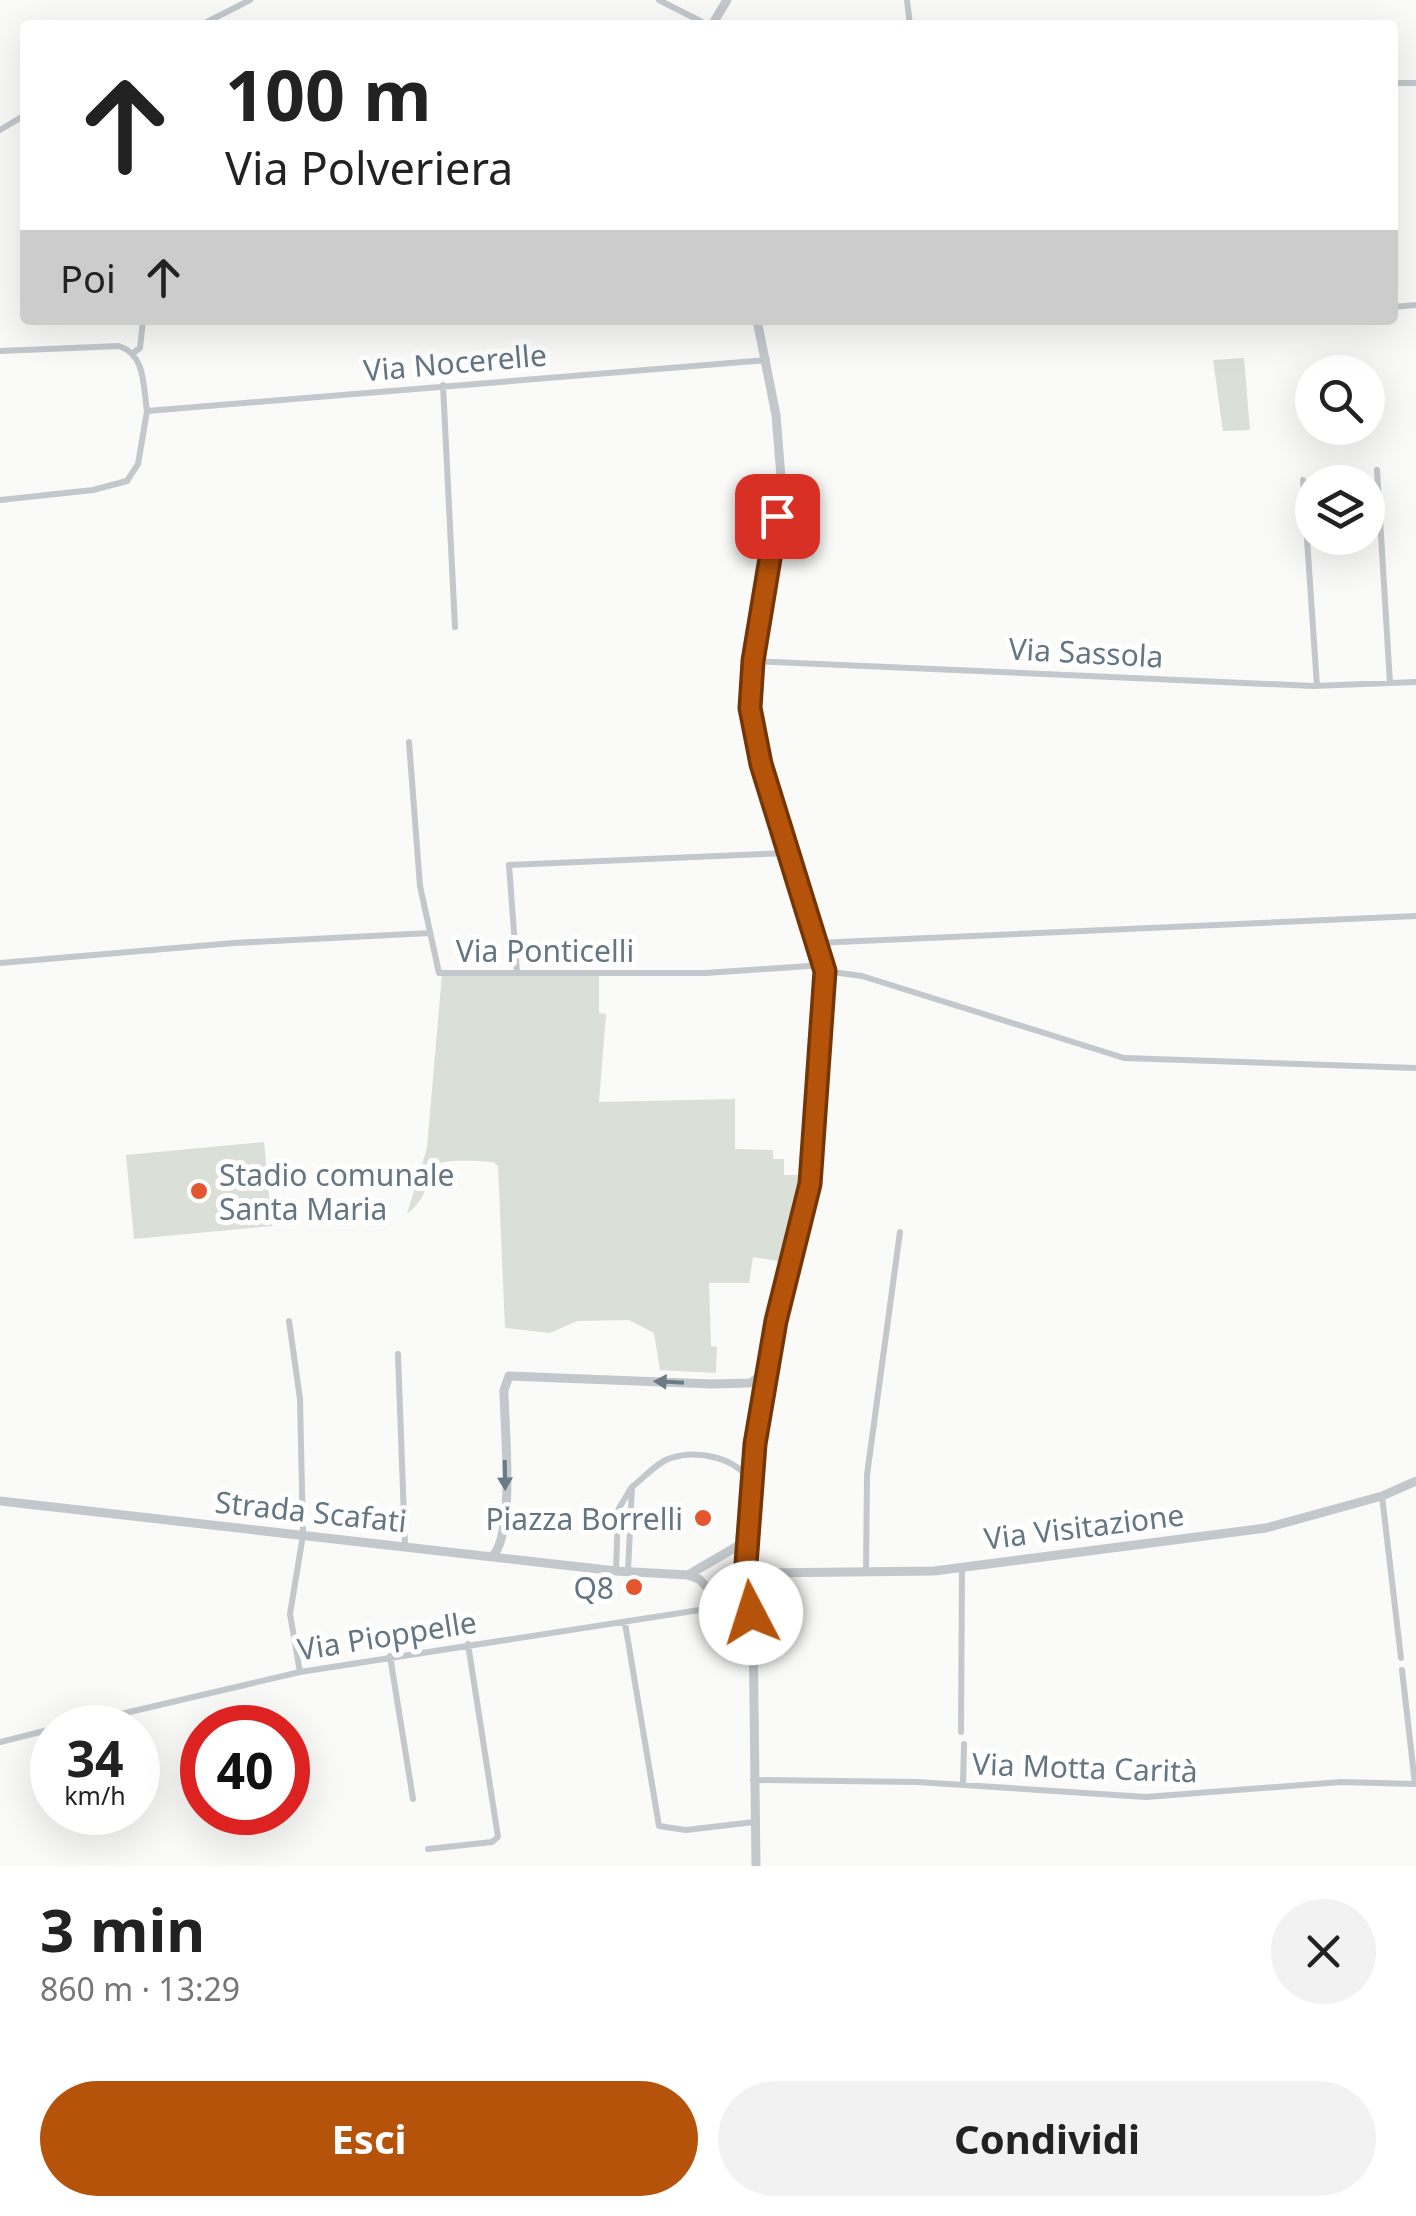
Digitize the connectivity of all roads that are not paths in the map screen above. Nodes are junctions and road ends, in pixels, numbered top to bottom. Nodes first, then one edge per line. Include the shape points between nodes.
1 (250, 0) edge
2 (659, 0) edge
3 (211, 20) edge
4 (700, 20) edge
5 (142, 325) edge
6 (758, 325) edge
7 (0, 351) edge
8 (133, 353) junction
9 (768, 360) junction
10 (442, 385) junction
11 (147, 412) junction
12 (0, 500) edge
13 (1308, 555) edge
14 (1382, 555) edge
15 (455, 627) dead end
16 (753, 661) junction
17 (1416, 682) edge
18 (1390, 683) junction
19 (1317, 686) junction
20 (409, 742) dead end
21 (788, 853) junction
22 (1416, 916) edge
23 (430, 932) junction
24 (816, 942) junction
25 (0, 962) edge
26 (824, 968) junction
27 (517, 973) junction
28 (1416, 1068) edge
29 (900, 1232) dead end
30 (289, 1321) dead end
31 (398, 1354) dead end
32 (764, 1374) junction
33 (750, 1383) junction
34 (762, 1394) junction
35 (1416, 1481) edge
36 (751, 1482) junction
37 (632, 1488) junction
38 (1382, 1496) junction
39 (0, 1502) edge
40 (303, 1536) junction
41 (748, 1540) junction
42 (405, 1546) junction
43 (492, 1556) junction
44 (962, 1567) junction
45 (616, 1571) junction
46 (628, 1572) junction
47 (751, 1573) junction
48 (866, 1573) junction
49 (688, 1575) junction
50 (724, 1606) junction
51 (749, 1606) junction
52 (625, 1623) junction
53 (468, 1644) junction
54 (390, 1656) junction
55 (1401, 1658) dead end
56 (1402, 1670) dead end
57 (300, 1672) junction
58 (159, 1705) edge
59 (961, 1732) dead end
60 (30, 1735) edge
61 (0, 1742) edge
62 (964, 1744) dead end
63 (752, 1780) junction
64 (1416, 1784) edge
65 (963, 1785) junction
66 (413, 1800) dead end
67 (754, 1822) junction
68 (428, 1850) dead end
69 (756, 1866) edge

1 - 3 street
2 - 4 street
5 - 8 street via 140,348
6 - 9 street
7 - 8 street via 119,346
8 - 11 street
9 - 10 street, Via Nocerelle
9 - 16 street via 781,477
10 - 11 street, Via Nocerelle
10 - 15 street
11 - 12 street via 138,464 127,481
13 - 19 street
14 - 18 street
16 - 19 street, Via Sassola
16 - 21 street via 750,708
17 - 18 street, Via Sassola
18 - 19 street, Via Sassola
20 - 23 street, Via Ponticelli
21 - 24 street
21 - 27 street via 508,864
22 - 24 street
23 - 25 street
23 - 27 street, Via Ponticelli via 439,973
24 - 26 street
26 - 27 street, Via Ponticelli
26 - 28 street, Via Ponticelli via 1124,1058
26 - 32 street via 810,1184
29 - 48 street via 867,1474
30 - 40 street via 300,1399
31 - 42 street
32 - 33 street
32 - 34 street
33 - 34 street
33 -> 43 street via 510,1376 504,1390 501,1546
34 - 36 street
35 - 38 street, Via Visitazione
36 - 37 street via 734,1462 674,1456
36 - 41 street
37 - 45 street via 618,1510
37 - 46 street
38 - 44 street, Via Visitazione via 1266,1528
38 - 55 street
39 - 40 street, Strada Scafati
40 - 42 street, Strada Scafati
40 - 57 street via 290,1614
41 - 47 street
41 - 49 street
42 - 43 street, Strada Scafati
43 - 45 street, Strada Scafati
44 - 48 street, Via Visitazione
44 - 59 street
45 - 46 street
46 - 49 street
47 - 48 street, Via Visitazione
47 - 51 street
49 - 50 street
50 - 51 street
50 - 52 street, Via Pioppelle
51 - 63 street
52 - 53 street, Via Pioppelle
52 - 67 street via 659,1826 686,1830
53 - 54 street, Via Pioppelle
53 - 68 street via 498,1837
54 - 57 street, Via Pioppelle
54 - 66 street
56 - 64 street
57 - 58 street, Via Pioppelle
60 - 61 street
62 - 65 street
63 - 65 street, Via Motta Carità
63 - 67 street
64 - 65 street, Via Motta Carità via 1341,1782 1146,1797
67 - 69 street

